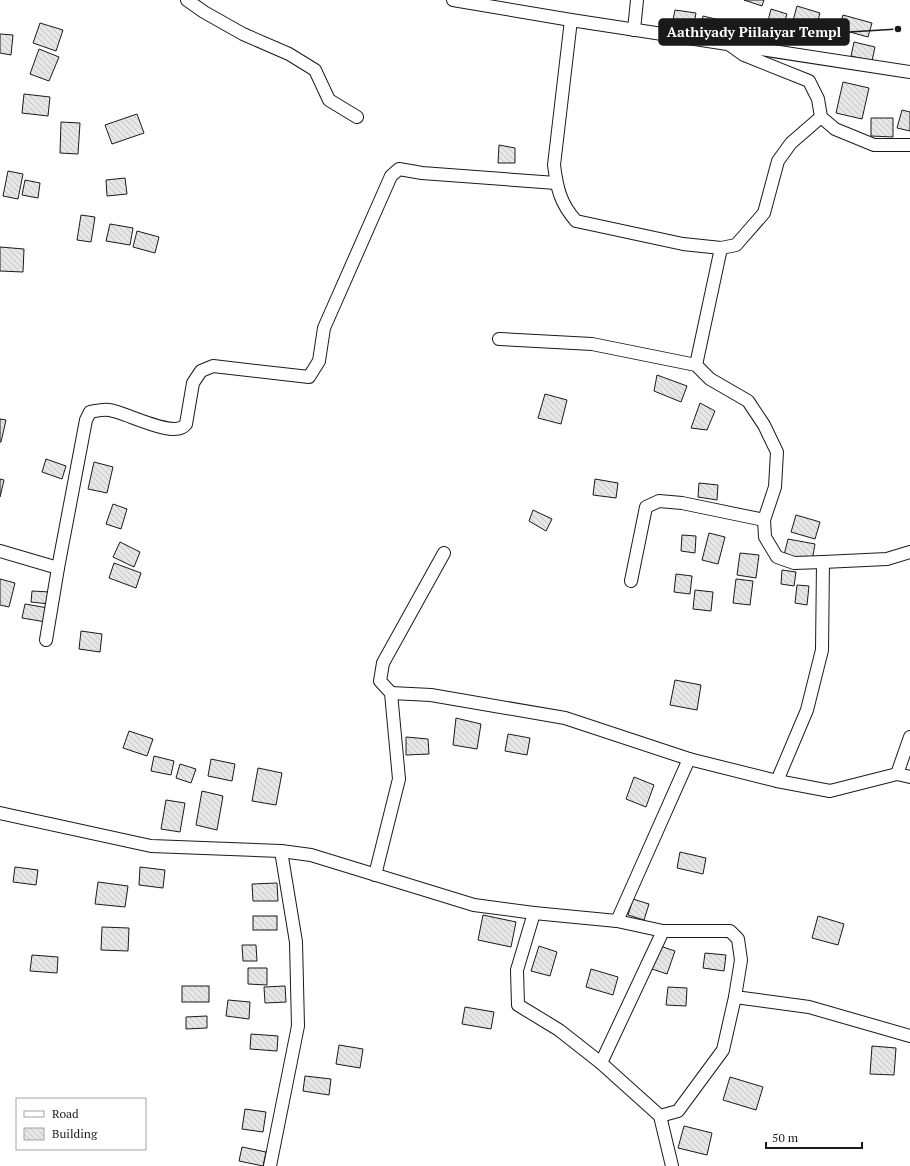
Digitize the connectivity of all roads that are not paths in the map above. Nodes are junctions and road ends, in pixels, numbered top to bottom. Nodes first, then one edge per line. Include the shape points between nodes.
1 (187, 0) edge
2 (453, 0) edge
3 (638, 0) edge
4 (571, 20) junction
5 (634, 30) junction
6 (729, 44) junction
7 (910, 72) edge
8 (357, 117) dead end
9 (821, 117) junction
10 (910, 145) edge
11 (556, 183) junction
12 (721, 248) junction
13 (499, 339) dead end
14 (696, 366) junction
15 (764, 520) junction
16 (0, 551) edge
17 (910, 552) edge
18 (444, 553) dead end
19 (823, 562) junction
20 (58, 568) junction
21 (631, 581) dead end
22 (46, 640) dead end
23 (391, 693) junction
24 (910, 737) edge
25 (689, 760) junction
26 (897, 774) junction
27 (910, 777) edge
28 (777, 781) junction
29 (0, 813) edge
30 (281, 851) junction
31 (375, 875) junction
32 (534, 913) junction
33 (618, 921) junction
34 (663, 931) junction
35 (735, 997) junction
36 (910, 1036) edge
37 (601, 1063) junction
38 (660, 1116) junction
39 (270, 1166) edge
40 (672, 1166) edge

1 - 8 street via 243,34 290,54 315,70 329,100
2 - 4 street
3 - 5 street
4 - 5 street
4 - 11 street via 554,165
5 - 6 street
6 - 7 street
6 - 9 street via 744,55 809,81 818,99
9 - 10 street via 835,129 874,145
9 - 12 street via 791,143 778,161 764,213 736,245
11 - 12 street via 564,207 576,221 683,244
11 - 20 street via 399,169 395,172 324,328 319,361 309,377 212,366 201,371 193,383 186,424 173,430 109,410 90,412 86,420
12 - 14 street
13 - 14 street via 592,344
14 - 15 street via 710,379 748,401 764,425 777,452 775,487
15 - 19 street via 765,537 777,557 794,563
15 - 21 street via 682,503 659,501 646,508
16 - 20 street
17 - 19 street via 887,559
18 - 23 street via 383,663 380,681
19 - 28 street via 822,650 807,710
20 - 22 street
23 - 25 street via 431,695 566,718
23 - 31 street via 399,779
24 - 26 street
25 - 28 street
25 - 33 street
26 - 27 street
26 - 28 street via 830,791
29 - 30 street via 151,846
30 - 31 street via 311,855
30 - 39 street via 296,942 298,1026
31 - 32 street via 474,905
32 - 33 street
32 - 37 street via 517,970 518,1005 559,1030
33 - 34 street
34 - 35 street via 730,931 738,939 741,960
34 - 37 street
35 - 36 street via 809,1007
35 - 38 street via 723,1050 678,1111
37 - 38 street
38 - 40 street

